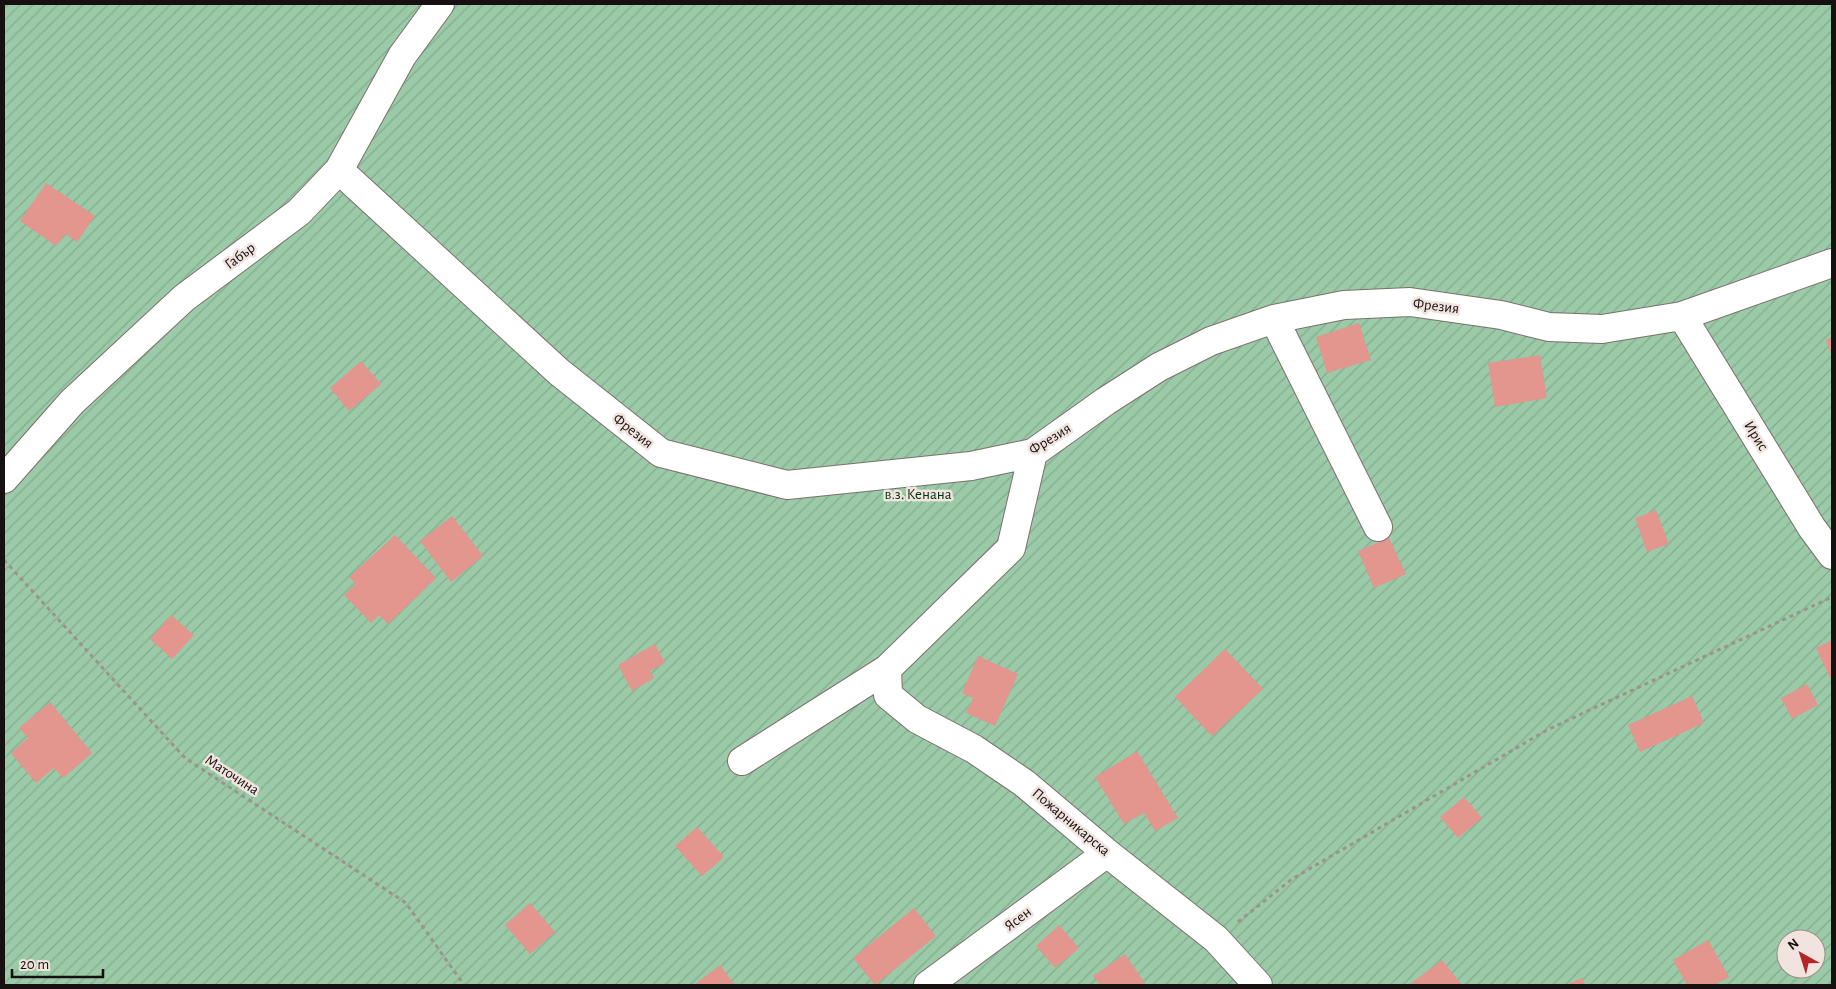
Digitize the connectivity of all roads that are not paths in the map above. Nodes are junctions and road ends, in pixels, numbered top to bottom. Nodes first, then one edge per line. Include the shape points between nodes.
1 (440, 4) edge
2 (340, 170) junction
3 (1832, 263) edge
4 (1682, 316) junction
5 (1274, 319) junction
6 (1033, 453) junction
7 (4, 480) edge
8 (1378, 528) dead end
9 (1832, 555) edge
10 (887, 669) junction
11 (742, 761) dead end
12 (1107, 852) junction
13 (928, 985) edge
14 (1258, 985) edge

1 - 2 street, Габър via 402,56
2 - 6 street, Фрезия via 560,372 661,453 787,486 971,466
2 - 7 street, Габър via 299,212 184,298 72,402
3 - 4 street, Фрезия
4 - 5 street, Фрезия via 1602,329 1549,327 1501,315 1410,302 1344,305
4 - 9 street, Ирис via 1812,528
5 - 6 street, Фрезия via 1211,342 1159,367
5 - 8 street
6 - 10 street via 1011,548
10 - 11 street
10 - 12 street, Пожарникарска via 888,695 917,719 974,749 1024,784
12 - 13 street, Ясен
12 - 14 street, Пожарникарска via 1216,939

